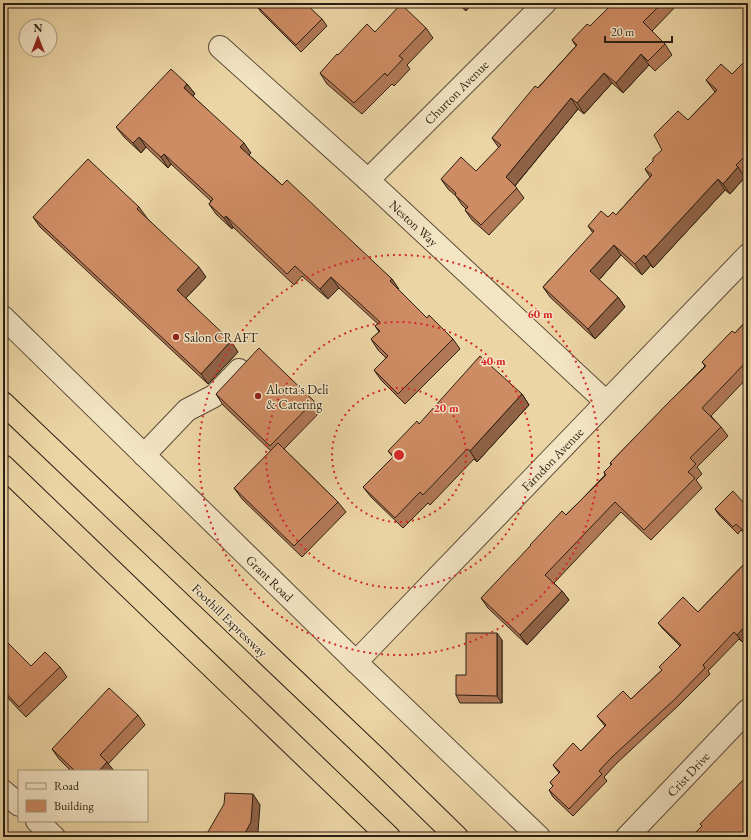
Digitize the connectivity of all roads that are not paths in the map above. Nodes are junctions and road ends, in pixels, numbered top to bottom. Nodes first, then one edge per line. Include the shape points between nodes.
1 (545, 3) edge
2 (220, 47) dead end
3 (368, 180) junction
4 (748, 255) edge
5 (3, 317) edge
6 (252, 356) edge
7 (606, 402) junction
8 (3, 403) edge
9 (144, 455) junction
10 (3, 466) edge
11 (356, 662) junction
12 (748, 710) edge
13 (3, 791) edge
14 (18, 804) edge
15 (38, 822) edge
16 (54, 837) edge
17 (389, 837) edge
18 (457, 837) edge
19 (539, 837) edge
20 (627, 837) edge

1 - 3 street, Churton Avenue
2 - 3 street, Neston Way
3 - 7 street, Neston Way
4 - 7 street, Farndon Avenue
5 - 9 street, Grant Road
6 - 9 street via 214,396 187,410
7 - 11 street, Farndon Avenue
8 - 18 highway, Foothill Expressway
9 - 11 street, Grant Road
10 - 17 highway
11 - 19 street, Grant Road
12 - 20 street, Crist Drive
13 - 14 street
15 - 16 street

